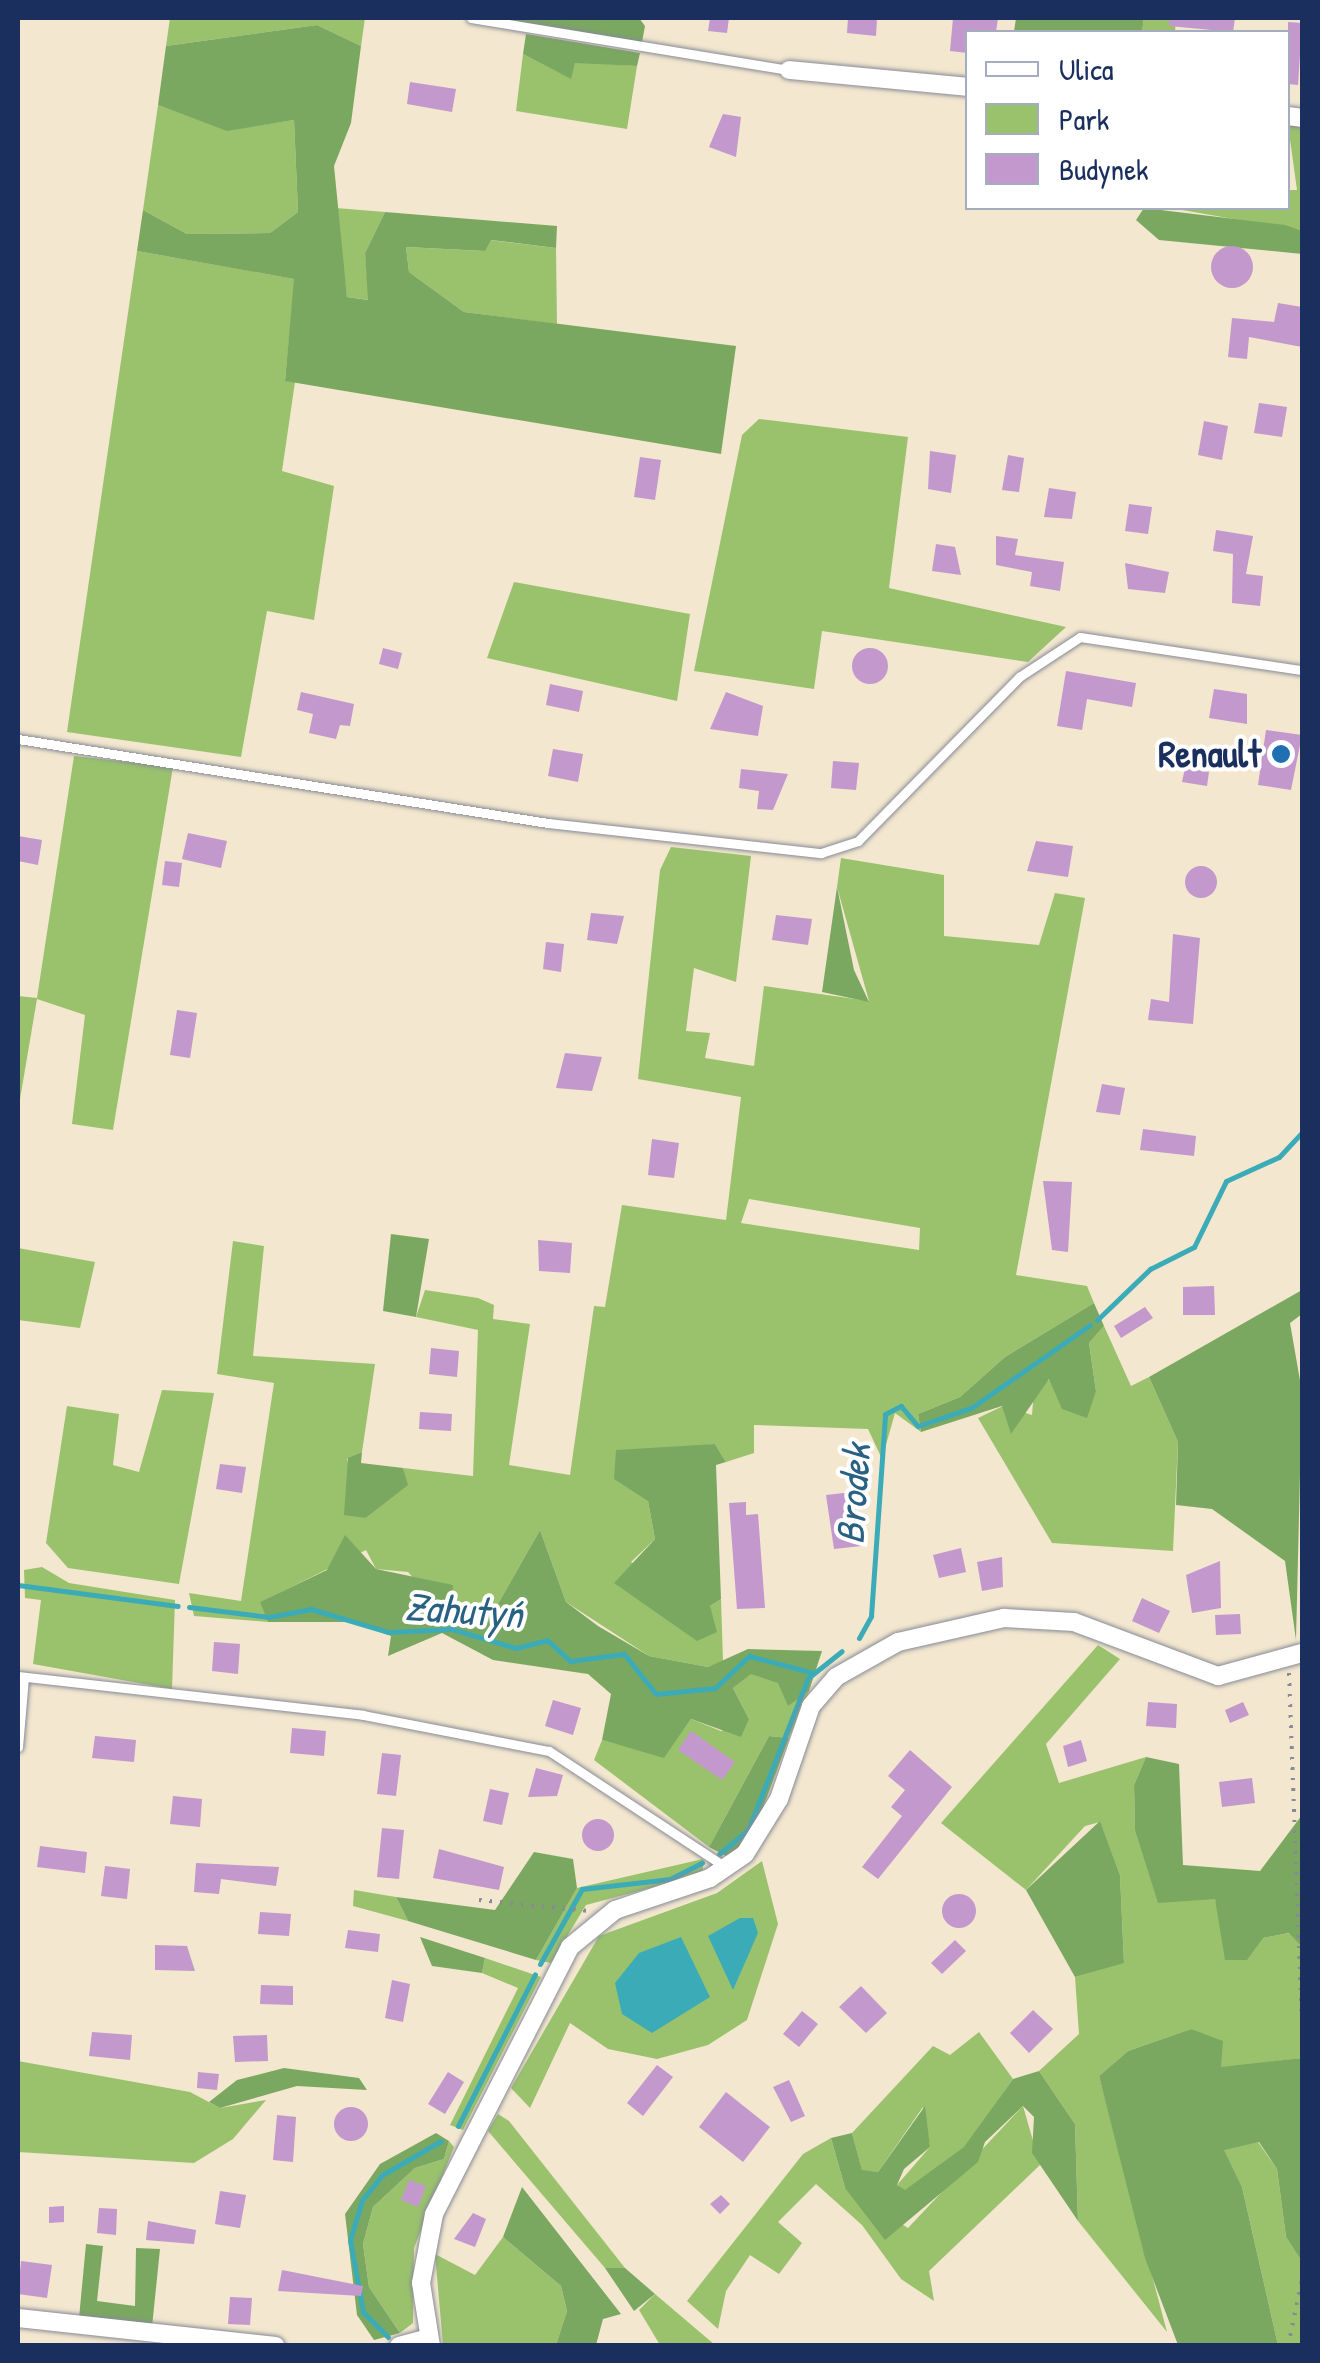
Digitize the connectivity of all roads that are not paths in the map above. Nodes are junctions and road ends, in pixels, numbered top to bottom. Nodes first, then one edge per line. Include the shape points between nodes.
1 (471, 18) edge
2 (790, 70) joint
3 (965, 87) edge
4 (1302, 670) edge
5 (18, 739) edge
6 (1296, 1656) edge
7 (21, 1676) edge
8 (18, 1747) edge
9 (727, 1868) junction
10 (18, 2318) edge
11 (429, 2342) edge
12 (275, 2346) edge
13 (399, 2346) edge

1 - 2 lane
2 - 3 street
4 - 5 lane via 1080,637 1019,677 858,842 821,853 548,823
6 - 9 street via 1249,1672 1193,1673 1037,1616 898,1642 846,1670 811,1706 762,1833
7 - 8 lane
7 - 9 lane via 363,1715 548,1751
9 - 11 street via 615,1910 570,1947 434,2214 422,2283
10 - 12 street
11 - 13 street

